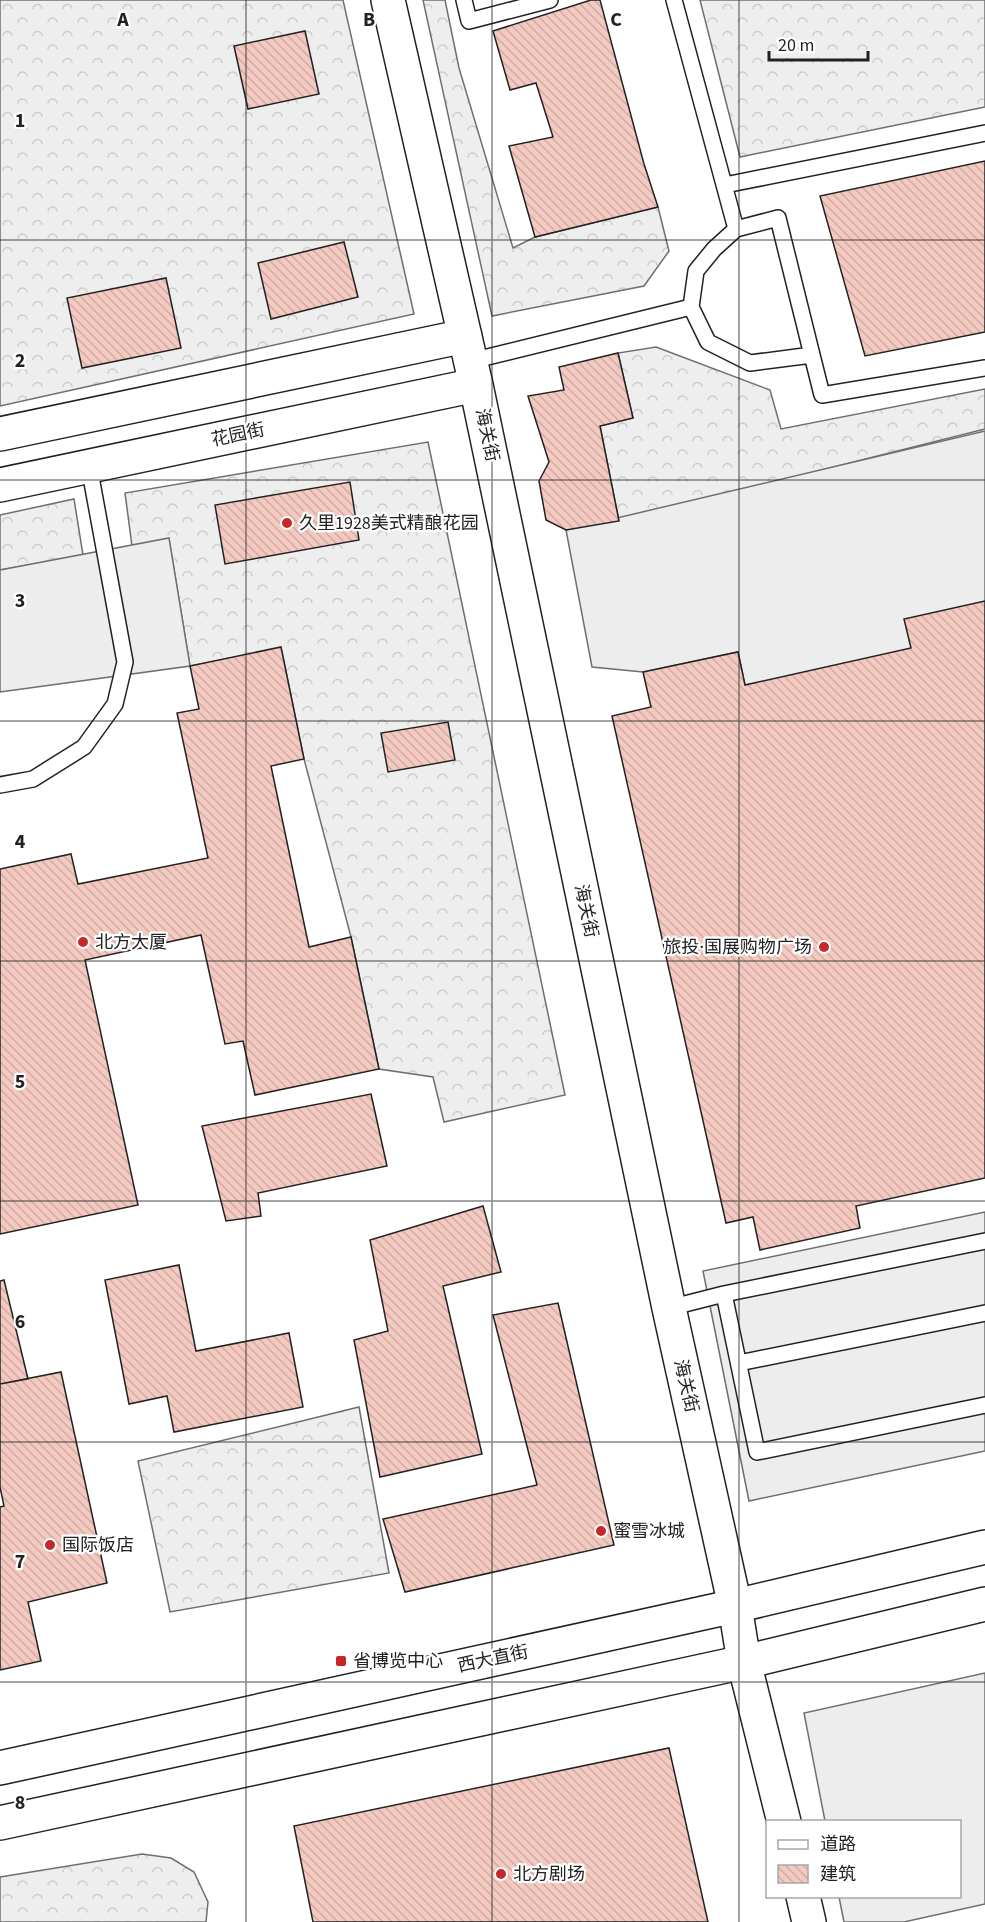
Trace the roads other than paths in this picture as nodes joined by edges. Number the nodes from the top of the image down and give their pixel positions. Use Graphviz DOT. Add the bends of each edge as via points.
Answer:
graph roads {
  1 [pos="388,0"];
  2 [pos="464,0"];
  3 [pos="550,0"];
  4 [pos="674,0"];
  5 [pos="985,133"];
  6 [pos="725,185"];
  7 [pos="735,229"];
  8 [pos="691,307"];
  9 [pos="812,355"];
  10 [pos="471,361"];
  11 [pos="985,368"];
  12 [pos="0,434"];
  13 [pos="89,466"];
  14 [pos="0,485"];
  15 [pos="0,785"];
  16 [pos="985,1241"];
  17 [pos="724,1294"];
  18 [pos="669,1308"];
  19 [pos="985,1313"];
  20 [pos="739,1363"];
  21 [pos="985,1405"];
  22 [pos="985,1547"];
  23 [pos="985,1604"];
  24 [pos="735,1606"];
  25 [pos="744,1662"];
  26 [pos="0,1768"];
  27 [pos="784,1820"];
  28 [pos="0,1823"];
  29 [pos="803,1898"];
  30 [pos="809,1922"];
  1 -- 10 [label="main road, 海关街"];
  2 -- 3 [label="lane" via="469,21"];
  4 -- 6 [label="lane"];
  5 -- 6 [label="lane"];
  6 -- 7 [label="lane"];
  7 -- 8 [label="lane" via="696,271"];
  7 -- 9 [label="lane" via="778,218"];
  8 -- 9 [label="lane" via="708,342 750,363"];
  8 -- 10 [label="lane"];
  9 -- 11 [label="lane" via="822,395"];
  10 -- 12 [label="main road"];
  10 -- 13 [label="main road, 花园街"];
  10 -- 18 [label="main road, 海关街"];
  13 -- 14 [label="main road, 花园街"];
  13 -- 15 [label="lane" via="125,662 115,704 84,747 33,779"];
  16 -- 17 [label="lane"];
  17 -- 18 [label="lane"];
  17 -- 20 [label="lane"];
  18 -- 24 [label="main road, 海关街"];
  19 -- 20 [label="lane"];
  20 -- 21 [label="lane" via="758,1452"];
  22 -- 24 [label="main road, 西大直街"];
  23 -- 25 [label="main road"];
  24 -- 25 [label="main road, 海关街"];
  24 -- 26 [label="main road, 西大直街"];
  25 -- 27 [label="main road, 海关街"];
  25 -- 28 [label="main road"];
  29 -- 30 [label="main road"];
}
